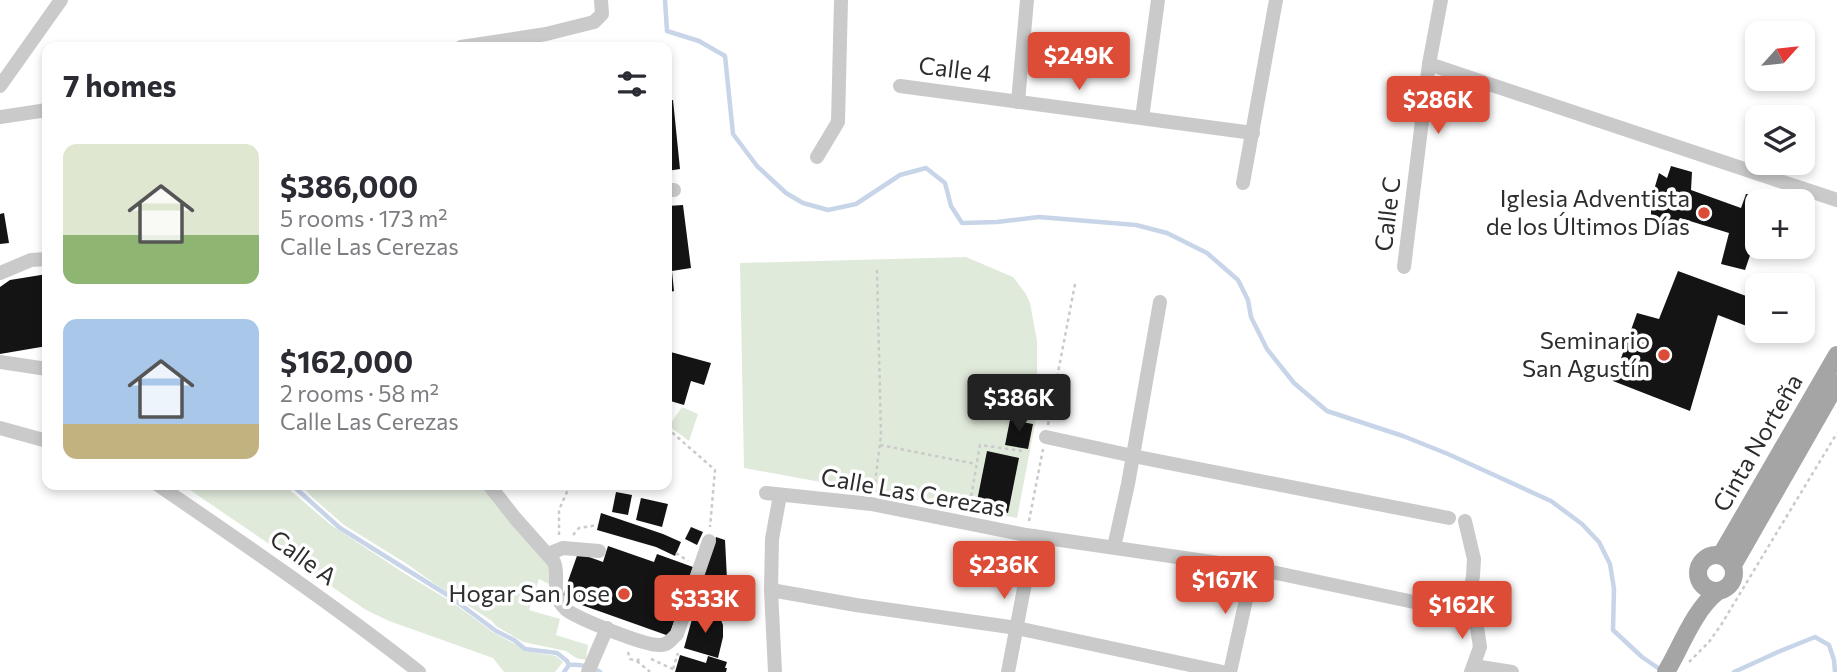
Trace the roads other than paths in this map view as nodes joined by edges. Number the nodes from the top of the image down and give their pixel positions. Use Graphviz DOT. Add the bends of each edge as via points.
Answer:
graph roads {
  1 [pos="61,0"];
  2 [pos="601,0"];
  3 [pos="841,0"];
  4 [pos="1027,0"];
  5 [pos="1158,0"];
  6 [pos="1276,0"];
  7 [pos="1441,0"];
  8 [pos="494,42"];
  9 [pos="1429,64"];
  10 [pos="0,86"];
  11 [pos="900,86"];
  12 [pos="1018,102"];
  13 [pos="42,111"];
  14 [pos="0,117"];
  15 [pos="1142,118"];
  16 [pos="1253,133"];
  17 [pos="817,157"];
  18 [pos="1243,183"];
  19 [pos="1837,200"];
  20 [pos="42,259"];
  21 [pos="1404,267"];
  22 [pos="0,273"];
  23 [pos="1160,302"];
  24 [pos="1837,355"];
  25 [pos="0,362"];
  26 [pos="42,368"];
  27 [pos="1837,383"];
  28 [pos="0,428"];
  29 [pos="1046,437"];
  30 [pos="42,440"];
  31 [pos="1133,456"];
  32 [pos="165,490"];
  33 [pos="493,490"];
  34 [pos="1450,517"];
  35 [pos="1465,521"];
  36 [pos="1030,535"];
  37 [pos="709,541"];
  38 [pos="1114,547"];
  39 [pos="599,551"];
  40 [pos="548,554"];
  41 [pos="1727,560"];
  42 [pos="1253,568"];
  43 [pos="771,590"];
  44 [pos="1709,594"];
  45 [pos="1466,613"];
  46 [pos="607,628"];
  47 [pos="1017,628"];
  48 [pos="591,665"];
  49 [pos="1676,665"];
  50 [pos="1473,669"];
  51 [pos="419,672"];
  52 [pos="776,672"];
  53 [pos="1008,672"];
  54 [pos="1223,672"];
  55 [pos="1230,672"];
  56 [pos="1511,672"];
  1 -- 10 [label="street"];
  2 -- 8 [label="street" via="602,14 594,22"];
  3 -- 17 [label="street" via="838,122"];
  4 -- 12 [label="street"];
  5 -- 15 [label="street"];
  6 -- 16 [label="street"];
  7 -- 9 [label="street, Calle C"];
  9 -- 19 [label="street"];
  9 -- 21 [label="street, Calle C"];
  11 -- 12 [label="street, Calle 4"];
  12 -- 15 [label="street, Calle 4"];
  13 -- 14 [label="street"];
  15 -- 16 [label="street, Calle 4"];
  16 -- 18 [label="street"];
  20 -- 22 [label="street"];
  23 -- 31 [label="street"];
  24 -- 41 [label="main road, Cinta Norteña"];
  25 -- 26 [label="street"];
  27 -- 41 [label="main road, Cinta Norteña"];
  28 -- 30 [label="street"];
  29 -- 31 [label="street"];
  31 -- 34 [label="street"];
  31 -- 38 [label="street"];
  32 -- 51 [label="street, Calle A"];
  33 -- 40 [label="street"];
  35 -- 45 [label="street" via="1474,559"];
  36 -- 38 [label="street, Calle Las Cerezas"];
  36 -- 43 [label="street, Calle Las Cerezas" via="872,505 773,494"];
  36 -- 47 [label="street"];
  37 -- 46 [label="street" via="677,634 670,642 648,643"];
  38 -- 42 [label="street, Calle Las Cerezas"];
  39 -- 40 [label="street" via="563,548"];
  40 -- 46 [label="street" via="558,571 556,597 566,611"];
  41 -- 44 [label="main road" via="1735,577 1732,583"];
  41 -- 44 [label="main road" via="1709,556 1700,565 1698,577"];
  42 -- 45 [label="street, Calle Las Cerezas"];
  42 -- 55 [label="street"];
  43 -- 47 [label="street"];
  43 -- 52 [label="street"];
  44 -- 49 [label="main road"];
  45 -- 50 [label="street" via="1477,627 1480,647"];
  46 -- 48 [label="street"];
  47 -- 53 [label="street"];
  47 -- 54 [label="street"];
  50 -- 56 [label="street"];
}
